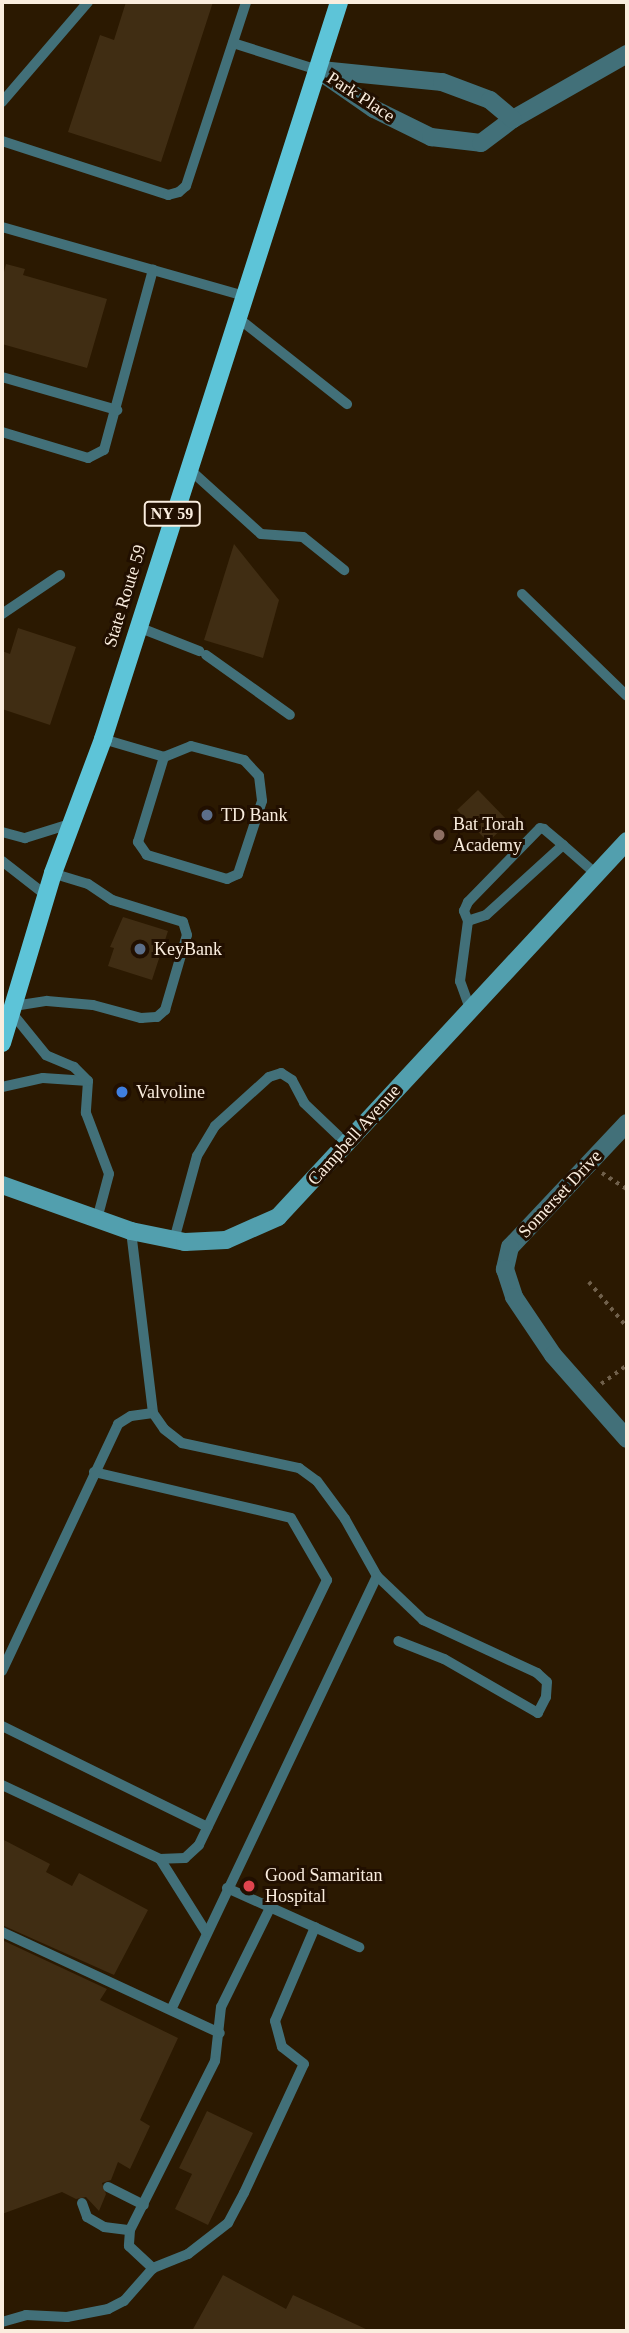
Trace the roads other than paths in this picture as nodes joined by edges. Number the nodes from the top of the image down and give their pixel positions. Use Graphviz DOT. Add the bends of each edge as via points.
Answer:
graph roads {
  1 [pos="88,2"];
  2 [pos="246,2"];
  3 [pos="339,2"];
  4 [pos="233,43"];
  5 [pos="627,54"];
  6 [pos="318,70"];
  7 [pos="2,102"];
  8 [pos="513,119"];
  9 [pos="2,141"];
  10 [pos="2,227"];
  11 [pos="153,270"];
  12 [pos="245,296"];
  13 [pos="238,318"];
  14 [pos="2,377"];
  15 [pos="346,404"];
  16 [pos="117,410"];
  17 [pos="2,432"];
  18 [pos="187,468"];
  19 [pos="344,570"];
  20 [pos="61,575"];
  21 [pos="522,594"];
  22 [pos="2,614"];
  23 [pos="137,627"];
  24 [pos="627,696"];
  25 [pos="290,715"];
  26 [pos="103,739"];
  27 [pos="164,757"];
  28 [pos="70,824"];
  29 [pos="2,832"];
  30 [pos="627,841"];
  31 [pos="563,845"];
  32 [pos="2,861"];
  33 [pos="53,873"];
  34 [pos="596,874"];
  35 [pos="47,896"];
  36 [pos="468,921"];
  37 [pos="13,1009"];
  38 [pos="470,1009"];
  39 [pos="2,1043"];
  40 [pos="88,1080"];
  41 [pos="2,1087"];
  42 [pos="627,1123"];
  43 [pos="346,1143"];
  44 [pos="2,1185"];
  45 [pos="97,1219"];
  46 [pos="131,1231"];
  47 [pos="174,1240"];
  48 [pos="153,1413"];
  49 [pos="627,1439"];
  50 [pos="94,1472"];
  51 [pos="377,1576"];
  52 [pos="398,1641"];
  53 [pos="2,1671"];
  54 [pos="2,1726"];
  55 [pos="2,1785"];
  56 [pos="207,1827"];
  57 [pos="160,1858"];
  58 [pos="227,1888"];
  59 [pos="270,1908"];
  60 [pos="315,1927"];
  61 [pos="2,1932"];
  62 [pos="206,1932"];
  63 [pos="359,1947"];
  64 [pos="171,2010"];
  65 [pos="219,2033"];
  66 [pos="108,2187"];
  67 [pos="82,2203"];
  68 [pos="144,2205"];
  69 [pos="130,2230"];
  70 [pos="153,2268"];
  71 [pos="2,2322"];
  1 -- 7 [label="lane"];
  2 -- 4 [label="lane"];
  3 -- 6 [label="main road, State Route 59 / NY 59"];
  4 -- 6 [label="lane"];
  4 -- 9 [label="lane" via="186,186 174,195"];
  5 -- 8 [label="street, Park Place"];
  6 -- 8 [label="street, Park Place" via="442,82 490,100"];
  6 -- 8 [label="street, Park Place" via="374,110 431,137 481,143"];
  6 -- 12 [label="main road, State Route 59 / NY 59"];
  10 -- 11 [label="lane"];
  11 -- 12 [label="lane"];
  11 -- 16 [label="lane"];
  12 -- 13 [label="main road, State Route 59 / NY 59"];
  13 -- 15 [label="lane"];
  13 -- 18 [label="main road, State Route 59 / NY 59"];
  14 -- 16 [label="lane"];
  16 -- 17 [label="lane" via="104,450 95,457"];
  18 -- 19 [label="lane" via="261,534 303,537"];
  18 -- 23 [label="main road, State Route 59 / NY 59"];
  20 -- 22 [label="lane"];
  21 -- 24 [label="lane"];
  23 -- 25 [label="lane" via="203,653"];
  23 -- 26 [label="main road, State Route 59 / NY 59"];
  26 -- 27 [label="lane"];
  26 -- 28 [label="main road, State Route 59 / NY 59"];
  27 -- 27 [label="lane" via="191,746 244,760 259,776 262,801 238,874 228,879 147,855 138,842"];
  28 -- 29 [label="lane" via="25,838"];
  28 -- 33 [label="main road, State Route 59 / NY 59"];
  30 -- 34 [label="street, Campbell Avenue"];
  31 -- 34 [label="lane"];
  31 -- 36 [label="lane" via="486,915"];
  31 -- 36 [label="lane" via="544,829 536,831 468,902 464,911"];
  32 -- 35 [label="lane"];
  33 -- 35 [label="main road, State Route 59 / NY 59"];
  33 -- 37 [label="lane" via="88,884 112,900 183,922 187,935 165,1010 157,1017 141,1018 47,1001"];
  34 -- 38 [label="street, Campbell Avenue"];
  35 -- 37 [label="main road, State Route 59 / NY 59"];
  36 -- 38 [label="lane" via="460,981"];
  37 -- 39 [label="main road, State Route 59 / NY 59"];
  37 -- 40 [label="lane" via="46,1055 74,1066"];
  38 -- 43 [label="street, Campbell Avenue"];
  40 -- 41 [label="lane" via="43,1078"];
  40 -- 45 [label="lane" via="86,1113 109,1174"];
  42 -- 49 [label="street, Somerset Drive" via="510,1247 505,1269 514,1297 553,1354"];
  43 -- 47 [label="street, Campbell Avenue" via="278,1217 226,1240"];
  43 -- 47 [label="lane" via="322,1122 292,1080 281,1073 269,1077 215,1126 197,1156"];
  44 -- 45 [label="street, Campbell Avenue"];
  45 -- 46 [label="street, Campbell Avenue"];
  46 -- 47 [label="street, Campbell Avenue"];
  46 -- 48 [label="lane"];
  48 -- 50 [label="lane" via="131,1416 118,1424"];
  48 -- 51 [label="lane" via="182,1443 299,1468 317,1481"];
  50 -- 53 [label="lane"];
  50 -- 56 [label="lane" via="291,1518 327,1580"];
  51 -- 52 [label="lane" via="423,1620 537,1673 547,1682 546,1698 538,1713 444,1659"];
  51 -- 58 [label="lane"];
  54 -- 56 [label="lane"];
  55 -- 57 [label="lane"];
  56 -- 57 [label="lane" via="199,1845 185,1858"];
  57 -- 62 [label="lane"];
  58 -- 59 [label="lane"];
  58 -- 62 [label="lane"];
  59 -- 60 [label="lane"];
  59 -- 65 [label="lane" via="221,2007"];
  60 -- 63 [label="lane"];
  60 -- 70 [label="lane" via="275,2021 282,2047 304,2064 228,2223 188,2254"];
  61 -- 64 [label="lane"];
  62 -- 64 [label="lane"];
  64 -- 65 [label="lane"];
  65 -- 68 [label="lane" via="215,2061"];
  66 -- 68 [label="lane"];
  67 -- 69 [label="lane" via="87,2217 103,2227"];
  68 -- 69 [label="lane"];
  69 -- 70 [label="lane" via="129,2246"];
  70 -- 71 [label="lane" via="142,2285 108,2309 67,2317 26,2315"];
}
